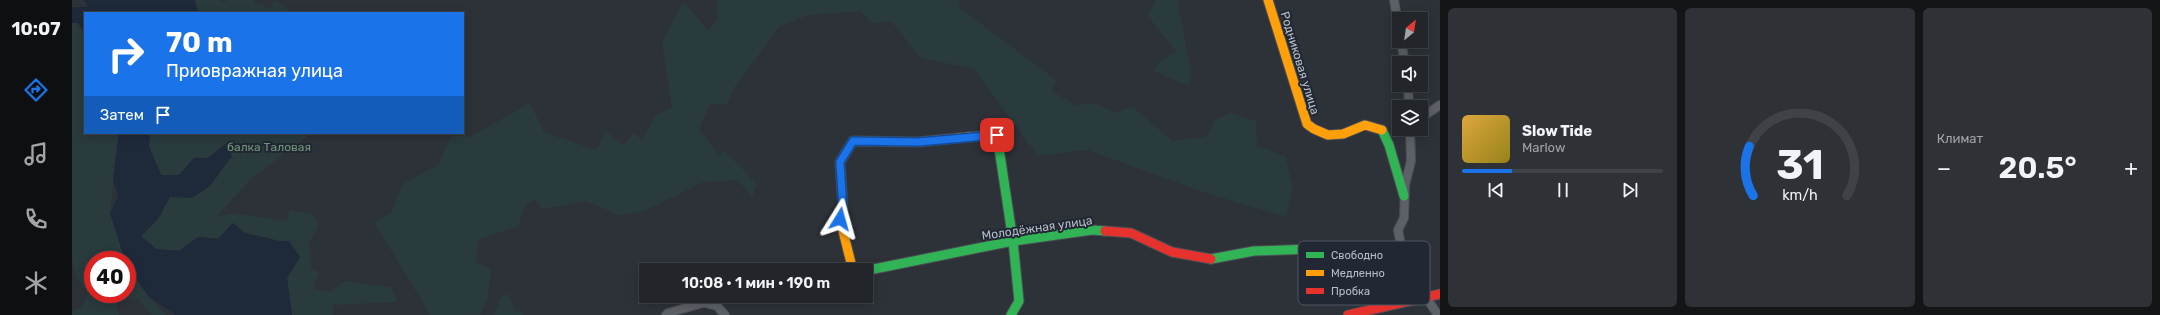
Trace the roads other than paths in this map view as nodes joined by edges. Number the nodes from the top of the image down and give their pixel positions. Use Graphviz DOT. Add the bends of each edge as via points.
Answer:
graph roads {
  1 [pos="1268,0"];
  2 [pos="1394,0"];
  3 [pos="1396,12"];
  4 [pos="1440,105"];
  5 [pos="1428,113"];
  6 [pos="1410,136"];
  7 [pos="1404,196"];
  8 [pos="1014,241"];
  9 [pos="1400,241"];
  10 [pos="1298,250"];
  11 [pos="851,263"];
  12 [pos="873,269"];
  13 [pos="1440,294"];
  14 [pos="1430,296"];
  15 [pos="702,303"];
  16 [pos="1430,303"];
  17 [pos="1391,305"];
  18 [pos="666,315"];
  19 [pos="726,315"];
  20 [pos="1011,315"];
  21 [pos="1348,315"];
  22 [pos="1438,315"];
  1 -- 7 [label="street, Родниковая улица" via="1307,124 1315,133 1332,136 1365,125 1382,129"];
  2 -- 3 [label="street"];
  4 -- 5 [label="street"];
  6 -- 7 [label="street" via="1411,161"];
  7 -- 9 [label="street" via="1404,218 1398,230"];
  8 -- 10 [label="street, Молодёжная улица" via="1092,230 1131,233 1172,252 1213,259 1254,251"];
  8 -- 11 [label="street" via="997,135 918,142 853,141 840,162 843,210 840,219"];
  8 -- 12 [label="street, Молодёжная улица"];
  8 -- 20 [label="street" via="1019,301"];
  13 -- 14 [label="street"];
  15 -- 18 [label="street"];
  15 -- 19 [label="street" via="717,306"];
  16 -- 22 [label="street"];
  17 -- 21 [label="street"];
}
